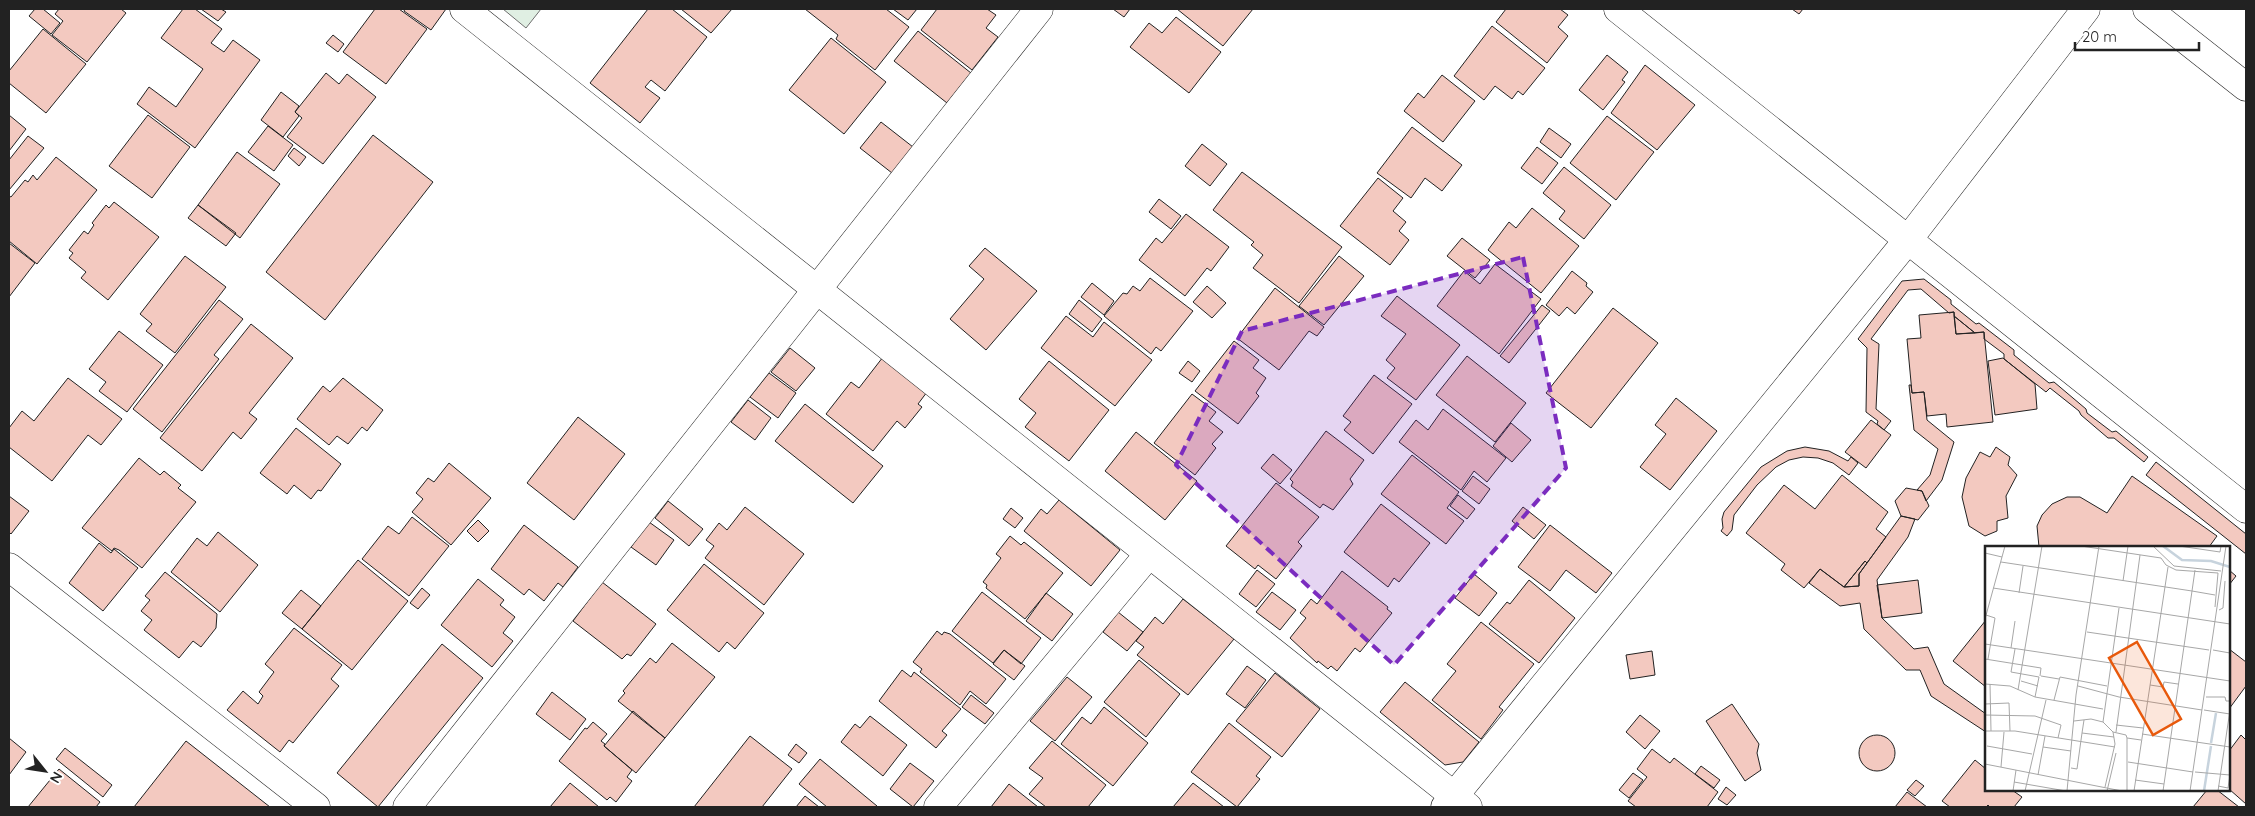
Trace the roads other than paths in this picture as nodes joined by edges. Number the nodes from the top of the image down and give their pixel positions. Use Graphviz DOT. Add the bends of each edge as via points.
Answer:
graph roads {
  1 [pos="464,9"];
  2 [pos="1039,9"];
  3 [pos="1618,9"];
  4 [pos="2086,9"];
  5 [pos="2147,9"];
  6 [pos="2246,87"];
  7 [pos="1907,241"];
  8 [pos="817,290"];
  9 [pos="2246,509"];
  10 [pos="1150,554"];
  11 [pos="9,567"];
  12 [pos="1456,804"];
  13 [pos="316,807"];
  14 [pos="407,807"];
  15 [pos="938,807"];
  1 -- 8 [label="street"];
  2 -- 8 [label="street"];
  3 -- 7 [label="street"];
  4 -- 7 [label="street"];
  5 -- 6 [label="street"];
  7 -- 9 [label="street"];
  7 -- 12 [label="street"];
  8 -- 10 [label="street"];
  8 -- 14 [label="street"];
  10 -- 12 [label="street"];
  10 -- 15 [label="street"];
  11 -- 13 [label="street"];
}
